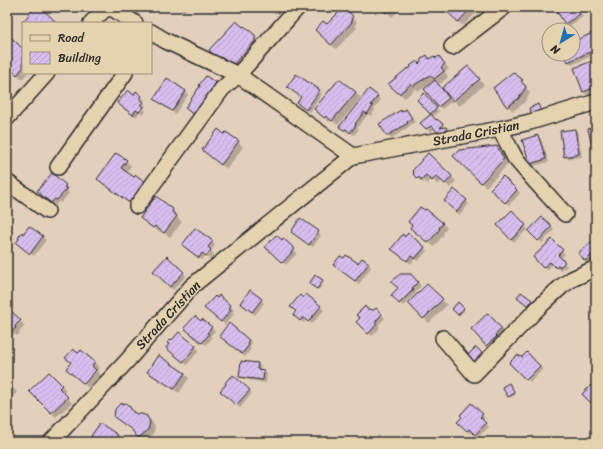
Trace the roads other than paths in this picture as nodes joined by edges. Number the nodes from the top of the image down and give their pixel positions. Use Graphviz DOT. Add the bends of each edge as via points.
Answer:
graph roads {
  1 [pos="298,7"];
  2 [pos="504,7"];
  3 [pos="92,22"];
  4 [pos="133,22"];
  5 [pos="152,34"];
  6 [pos="452,47"];
  7 [pos="46,74"];
  8 [pos="123,74"];
  9 [pos="238,75"];
  10 [pos="596,102"];
  11 [pos="7,118"];
  12 [pos="500,129"];
  13 [pos="354,156"];
  14 [pos="58,167"];
  15 [pos="7,182"];
  16 [pos="137,206"];
  17 [pos="47,211"];
  18 [pos="565,214"];
  19 [pos="596,268"];
  20 [pos="443,338"];
  21 [pos="51,442"];
  1 -- 9 [label="street"];
  2 -- 6 [label="street"];
  3 -- 4 [label="street" via="106,8 113,9"];
  5 -- 9 [label="street"];
  7 -- 11 [label="street"];
  8 -- 14 [label="street"];
  9 -- 13 [label="street"];
  9 -- 16 [label="street" via="222,89"];
  10 -- 12 [label="street, Strada Cristian"];
  12 -- 13 [label="street, Strada Cristian"];
  12 -- 18 [label="street" via="515,158"];
  13 -- 21 [label="street, Strada Cristian" via="192,286"];
  15 -- 17 [label="street"];
  19 -- 20 [label="street" via="562,286 474,374"];
}
